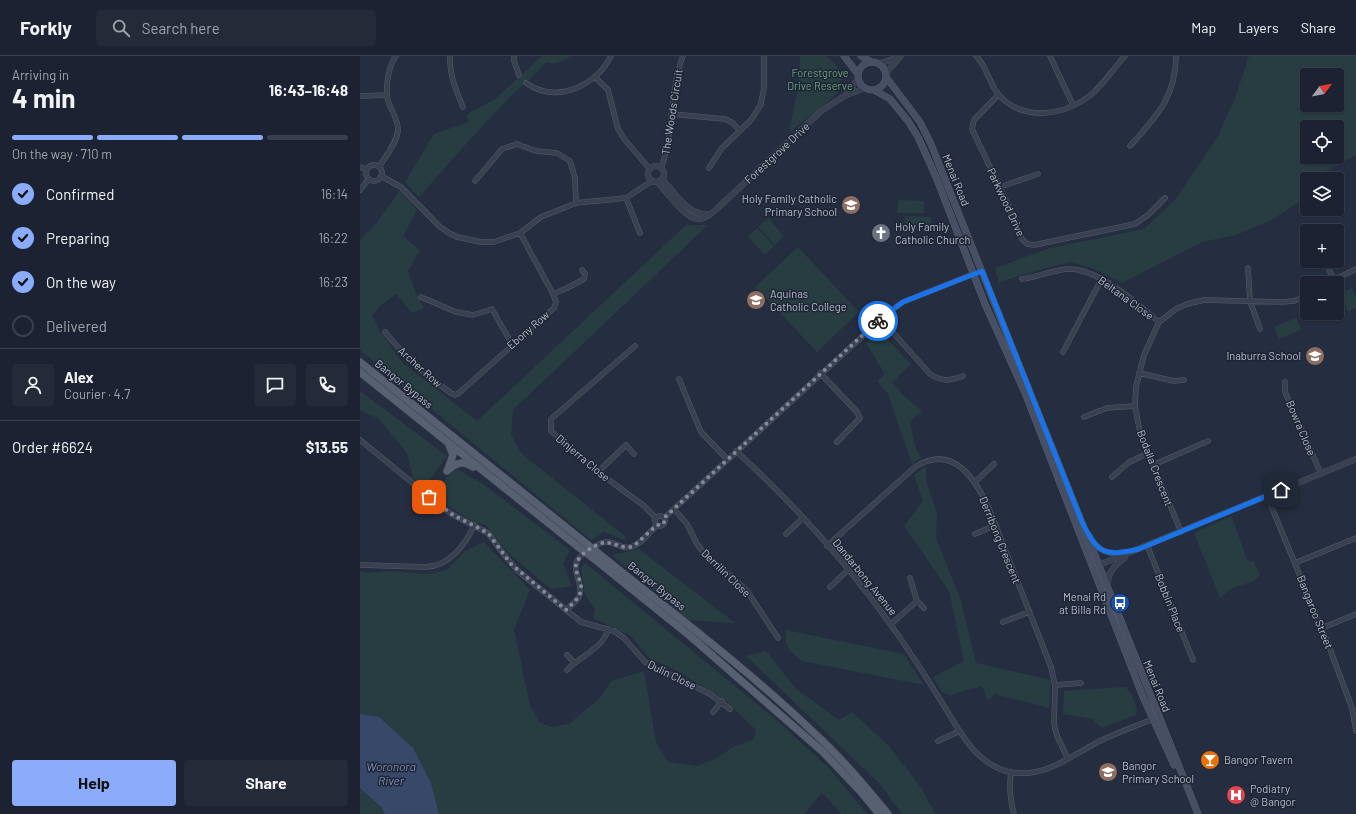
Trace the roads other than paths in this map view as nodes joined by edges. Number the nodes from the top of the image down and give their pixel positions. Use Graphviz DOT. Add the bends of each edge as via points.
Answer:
graph roads {
  1 [pos="396,56"];
  2 [pos="450,56"];
  3 [pos="514,56"];
  4 [pos="611,56"];
  5 [pos="683,56"];
  6 [pos="764,56"];
  7 [pos="844,56"];
  8 [pos="861,56"];
  9 [pos="900,56"];
  10 [pos="976,56"];
  11 [pos="1050,56"];
  12 [pos="1125,56"];
  13 [pos="1176,56"];
  14 [pos="871,62"];
  15 [pos="879,64"];
  16 [pos="520,74"];
  17 [pos="886,75"];
  18 [pos="858,76"];
  19 [pos="595,77"];
  20 [pos="526,83"];
  21 [pos="865,88"];
  22 [pos="874,90"];
  23 [pos="388,95"];
  24 [pos="846,95"];
  25 [pos="998,95"];
  26 [pos="360,96"];
  27 [pos="1073,105"];
  28 [pos="463,108"];
  29 [pos="671,114"];
  30 [pos="740,131"];
  31 [pos="1130,146"];
  32 [pos="379,167"];
  33 [pos="360,168"];
  34 [pos="661,168"];
  35 [pos="709,168"];
  36 [pos="366,169"];
  37 [pos="650,169"];
  38 [pos="1038,174"];
  39 [pos="381,176"];
  40 [pos="369,179"];
  41 [pos="475,181"];
  42 [pos="657,181"];
  43 [pos="1000,187"];
  44 [pos="360,190"];
  45 [pos="626,198"];
  46 [pos="1165,198"];
  47 [pos="576,203"];
  48 [pos="640,233"];
  49 [pos="520,234"];
  50 [pos="1248,268"];
  51 [pos="1356,269"];
  52 [pos="582,270"];
  53 [pos="982,271"];
  54 [pos="973,274"];
  55 [pos="1341,276"];
  56 [pos="1102,278"];
  57 [pos="1022,279"];
  58 [pos="553,294"];
  59 [pos="421,297"];
  60 [pos="1300,299"];
  61 [pos="1250,301"];
  62 [pos="881,318"];
  63 [pos="1159,322"];
  64 [pos="1260,329"];
  65 [pos="385,332"];
  66 [pos="512,344"];
  67 [pos="635,346"];
  68 [pos="1063,352"];
  69 [pos="360,362"];
  70 [pos="360,372"];
  71 [pos="820,373"];
  72 [pos="1139,373"];
  73 [pos="963,376"];
  74 [pos="679,379"];
  75 [pos="1184,380"];
  76 [pos="1285,382"];
  77 [pos="459,393"];
  78 [pos="1135,406"];
  79 [pos="1084,417"];
  80 [pos="360,440"];
  81 [pos="1208,441"];
  82 [pos="837,442"];
  83 [pos="448,443"];
  84 [pos="736,451"];
  85 [pos="634,454"];
  86 [pos="1148,454"];
  87 [pos="1356,459"];
  88 [pos="727,460"];
  89 [pos="994,464"];
  90 [pos="1152,465"];
  91 [pos="598,472"];
  92 [pos="1321,474"];
  93 [pos="493,477"];
  94 [pos="1112,477"];
  95 [pos="975,482"];
  96 [pos="1267,496"];
  97 [pos="674,509"];
  98 [pos="656,518"];
  99 [pos="664,518"];
  100 [pos="803,518"];
  101 [pos="1082,522"];
  102 [pos="474,525"];
  103 [pos="657,525"];
  104 [pos="996,525"];
  105 [pos="1181,532"];
  106 [pos="786,534"];
  107 [pos="976,534"];
  108 [pos="1356,538"];
  109 [pos="579,543"];
  110 [pos="1147,545"];
  111 [pos="827,546"];
  112 [pos="1086,547"];
  113 [pos="1139,549"];
  114 [pos="595,555"];
  115 [pos="1295,563"];
  116 [pos="360,565"];
  117 [pos="1100,565"];
  118 [pos="848,570"];
  119 [pos="910,578"];
  120 [pos="1108,585"];
  121 [pos="830,587"];
  122 [pos="1103,594"];
  123 [pos="917,601"];
  124 [pos="924,608"];
  125 [pos="566,610"];
  126 [pos="1029,612"];
  127 [pos="1356,614"];
  128 [pos="1003,622"];
  129 [pos="891,624"];
  130 [pos="1322,628"];
  131 [pos="608,629"];
  132 [pos="778,638"];
  133 [pos="567,655"];
  134 [pos="1193,660"];
  135 [pos="574,662"];
  136 [pos="567,670"];
  137 [pos="1081,682"];
  138 [pos="1055,685"];
  139 [pos="722,701"];
  140 [pos="1354,708"];
  141 [pos="730,709"];
  142 [pos="713,712"];
  143 [pos="1156,718"];
  144 [pos="960,731"];
  145 [pos="1356,731"];
  146 [pos="938,741"];
  147 [pos="1068,759"];
  148 [pos="1011,772"];
  149 [pos="879,814"];
  150 [pos="888,814"];
  151 [pos="1014,814"];
  152 [pos="1194,814"];
  153 [pos="1198,814"];
  1 -- 23 [label="street" via="390,66"];
  2 -- 28 [label="street" via="453,83"];
  3 -- 16 [label="street"];
  4 -- 19 [label="street"];
  5 -- 29 [label="street, The Woods Circuit" via="674,89"];
  6 -- 30 [label="street" via="764,87 760,104 752,119"];
  7 -- 18 [label="main road"];
  8 -- 14 [label="main road"];
  9 -- 15 [label="street"];
  9 -- 17 [label="street"];
  10 -- 25 [label="street"];
  11 -- 27 [label="street"];
  12 -- 27 [label="street" via="1092,94"];
  13 -- 31 [label="street" via="1173,81 1166,102"];
  14 -- 15 [label="main road"];
  14 -- 18 [label="main road" via="864,64"];
  15 -- 17 [label="main road" via="884,68"];
  17 -- 22 [label="main road" via="883,85"];
  17 -- 53 [label="main road, Menai Road" via="920,122 931,144"];
  18 -- 21 [label="main road"];
  18 -- 24 [label="street"];
  19 -- 20 [label="street" via="578,87 555,94 539,91"];
  19 -- 37 [label="street" via="608,90 618,129"];
  21 -- 22 [label="main road"];
  21 -- 24 [label="street"];
  22 -- 54 [label="main road, Menai Road" via="898,107 918,137"];
  23 -- 26 [label="street"];
  23 -- 32 [label="street" via="398,130 394,144"];
  24 -- 42 [label="street, Forestgrove Drive" via="821,112 710,214 694,212"];
  25 -- 27 [label="street" via="1018,108 1037,114"];
  25 -- 43 [label="street, Parkwood Drive" via="974,120 972,129"];
  29 -- 30 [label="street" via="725,118"];
  29 -- 34 [label="street, The Woods Circuit" via="671,134"];
  30 -- 35 [label="street" via="722,148"];
  32 -- 36 [label="street" via="371,165"];
  32 -- 39 [label="street" via="382,171"];
  33 -- 36 [label="street"];
  34 -- 37 [label="street" via="655,166"];
  34 -- 42 [label="street" via="664,172"];
  36 -- 40 [label="street"];
  37 -- 42 [label="street" via="648,177"];
  38 -- 43 [label="street"];
  39 -- 40 [label="street" via="375,181"];
  39 -- 49 [label="street" via="401,187 439,226 457,237 494,242"];
  40 -- 44 [label="street"];
  41 -- 47 [label="street" via="502,149 517,144 536,151 557,152 570,161 575,178"];
  42 -- 45 [label="street"];
  43 -- 46 [label="street, Parkwood Drive" via="1021,238 1027,244 1034,245 1135,224 1148,216"];
  45 -- 47 [label="street"];
  45 -- 48 [label="street"];
  47 -- 49 [label="street" via="541,218"];
  49 -- 58 [label="street"];
  50 -- 61 [label="street"];
  51 -- 55 [label="street"];
  52 -- 58 [label="street" via="585,274 584,279"];
  53 -- 54 [label="main road"];
  53 -- 101 [label="main road, Menai Road"];
  54 -- 62 [label="street" via="903,302"];
  54 -- 112 [label="main road, Menai Road" via="1025,393"];
  56 -- 57 [label="street, Beltana Close" via="1071,269"];
  56 -- 63 [label="street, Beltana Close"];
  56 -- 68 [label="street"];
  58 -- 66 [label="street, Ebony Row" via="556,302 554,308"];
  59 -- 66 [label="street" via="456,312 473,315 492,309"];
  60 -- 61 [label="street, Bodalla Crescent" via="1282,302"];
  61 -- 63 [label="street, Bodalla Crescent" via="1195,301 1176,309"];
  61 -- 64 [label="street"];
  62 -- 71 [label="street"];
  62 -- 73 [label="street" via="930,374 939,380"];
  63 -- 72 [label="street, Bodalla Crescent"];
  65 -- 77 [label="street, Archer Row" via="406,357 426,375 451,393"];
  66 -- 77 [label="street, Ebony Row"];
  67 -- 91 [label="street, Dinjerra Close" via="551,419 550,431"];
  69 -- 109 [label="main road, Bangor Bypass"];
  70 -- 83 [label="main road, Bangor Bypass"];
  71 -- 82 [label="street" via="860,418"];
  71 -- 84 [label="street"];
  72 -- 75 [label="street" via="1174,381"];
  72 -- 78 [label="street, Bodalla Crescent"];
  74 -- 88 [label="street" via="701,432"];
  76 -- 92 [label="street, Bowra Close" via="1285,392"];
  78 -- 79 [label="street" via="1107,408"];
  78 -- 86 [label="street, Bodalla Crescent"];
  80 -- 102 [label="street, Dulin Close" via="442,508"];
  81 -- 90 [label="street"];
  83 -- 93 [label="main road, Bangor Bypass"];
  83 -- 93 [label="main road" via="453,455 447,471 459,462 467,463"];
  84 -- 88 [label="street"];
  84 -- 100 [label="street, Dandarbong Avenue" via="769,481"];
  85 -- 91 [label="street" via="626,445"];
  86 -- 90 [label="street, Bodalla Crescent"];
  86 -- 94 [label="street" via="1128,463"];
  87 -- 92 [label="street"];
  88 -- 97 [label="street"];
  89 -- 95 [label="street"];
  90 -- 105 [label="street, Bodalla Crescent"];
  91 -- 98 [label="street, Dinjerra Close" via="643,505"];
  92 -- 96 [label="street"];
  93 -- 109 [label="main road, Bangor Bypass"];
  95 -- 104 [label="street, Derribong Crescent"];
  95 -- 111 [label="street, Derribong Crescent" via="960,467 946,459 938,458 924,462 914,467"];
  96 -- 105 [label="street"];
  96 -- 115 [label="street, Bangaroo Street"];
  97 -- 99 [label="street"];
  97 -- 132 [label="street, Derrilin Close" via="687,524 709,560 747,591"];
  98 -- 99 [label="street"];
  98 -- 103 [label="street"];
  99 -- 103 [label="street" via="664,524"];
  100 -- 106 [label="street"];
  100 -- 111 [label="street, Dandarbong Avenue"];
  101 -- 113 [label="street" via="1095,545 1104,551 1116,553"];
  101 -- 117 [label="main road, Menai Road"];
  102 -- 116 [label="street" via="468,539 440,565"];
  102 -- 125 [label="street, Dulin Close" via="488,533 511,564"];
  103 -- 125 [label="street" via="634,546 624,547 606,542 597,545 579,558 576,569 581,592 578,599"];
  104 -- 107 [label="street"];
  104 -- 126 [label="street, Derribong Crescent"];
  105 -- 110 [label="street"];
  108 -- 115 [label="street"];
  109 -- 114 [label="main road, Bangor Bypass, bridge"];
  110 -- 113 [label="street"];
  110 -- 134 [label="street, Bobbin Place"];
  111 -- 118 [label="street, Dandarbong Avenue"];
  112 -- 117 [label="main road, Menai Road" via="1092,560"];
  112 -- 122 [label="main road, Menai Road"];
  113 -- 117 [label="street"];
  113 -- 120 [label="street" via="1126,556 1111,570"];
  114 -- 149 [label="main road, Bangor Bypass" via="823,752"];
  114 -- 150 [label="main road, Bangor Bypass" via="731,659 813,731 860,780"];
  115 -- 130 [label="street, Bangaroo Street"];
  117 -- 120 [label="main road, Menai Road"];
  117 -- 122 [label="main road, Menai Road" via="1098,574"];
  118 -- 121 [label="street"];
  118 -- 129 [label="street, Dandarbong Avenue"];
  119 -- 123 [label="street"];
  120 -- 143 [label="main road, Menai Road"];
  122 -- 143 [label="main road, Menai Road"];
  123 -- 124 [label="street"];
  123 -- 129 [label="street"];
  125 -- 131 [label="street, Dulin Close" via="587,625"];
  126 -- 128 [label="street"];
  126 -- 138 [label="street, Derribong Crescent" via="1047,653"];
  127 -- 130 [label="street"];
  129 -- 144 [label="street, Dandarbong Avenue"];
  130 -- 140 [label="street, Bangaroo Street"];
  131 -- 135 [label="street" via="606,637 581,660"];
  131 -- 139 [label="street, Dulin Close" via="624,638 645,662"];
  133 -- 135 [label="street"];
  135 -- 136 [label="street"];
  137 -- 138 [label="street"];
  138 -- 147 [label="street, Derribong Crescent" via="1054,724"];
  139 -- 141 [label="street, Dulin Close"];
  139 -- 142 [label="street"];
  140 -- 145 [label="street, Bangaroo Street"];
  143 -- 147 [label="street, Dandarbong Avenue" via="1103,739"];
  143 -- 152 [label="main road, Menai Road"];
  143 -- 153 [label="main road, Menai Road"];
  144 -- 146 [label="street"];
  144 -- 148 [label="street, Dandarbong Avenue" via="985,761"];
  147 -- 148 [label="street, Dandarbong Avenue" via="1047,770"];
  148 -- 151 [label="street"];
}
